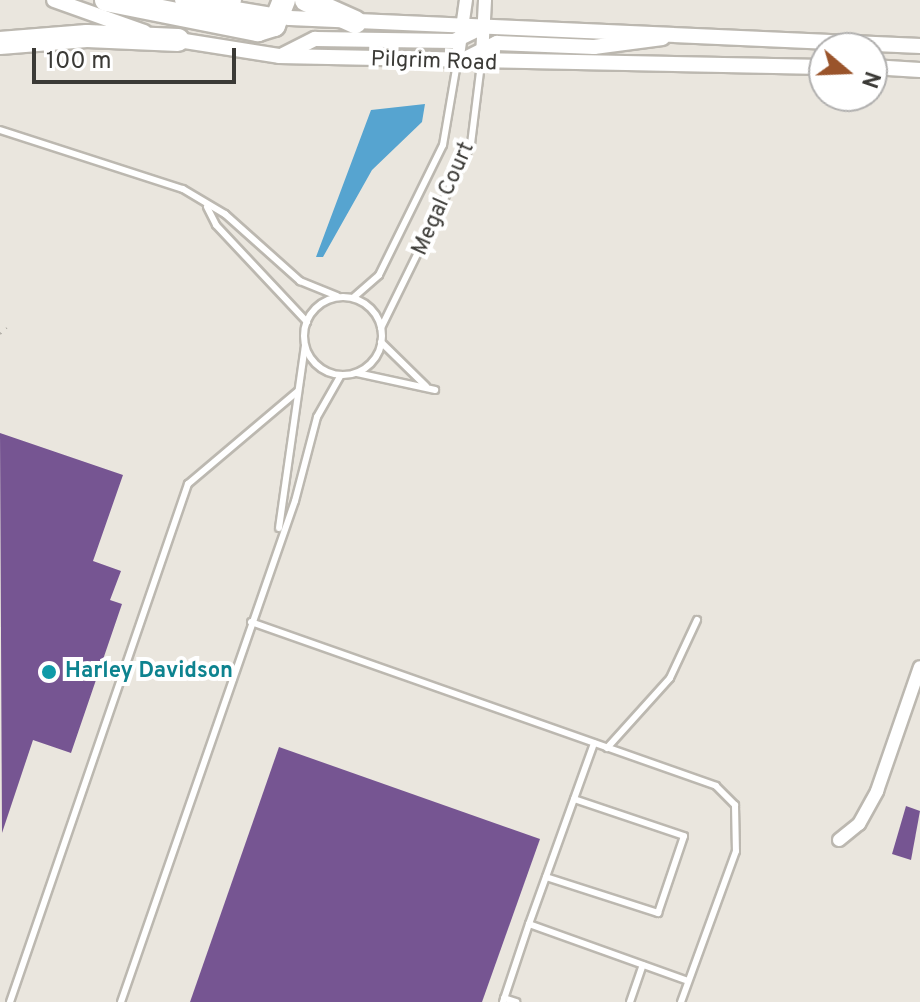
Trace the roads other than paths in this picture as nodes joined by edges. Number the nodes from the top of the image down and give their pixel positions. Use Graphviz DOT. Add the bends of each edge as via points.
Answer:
graph roads {
  1 [pos="54,0"];
  2 [pos="106,0"];
  3 [pos="182,0"];
  4 [pos="230,0"];
  5 [pos="306,0"];
  6 [pos="466,0"];
  7 [pos="485,0"];
  8 [pos="207,7"];
  9 [pos="282,8"];
  10 [pos="355,22"];
  11 [pos="483,27"];
  12 [pos="461,33"];
  13 [pos="671,35"];
  14 [pos="178,40"];
  15 [pos="0,43"];
  16 [pos="482,46"];
  17 [pos="920,46"];
  18 [pos="279,56"];
  19 [pos="457,63"];
  20 [pos="481,64"];
  21 [pos="808,67"];
  22 [pos="888,68"];
  23 [pos="920,70"];
  24 [pos="0,130"];
  25 [pos="207,207"];
  26 [pos="337,296"];
  27 [pos="354,297"];
  28 [pos="307,322"];
  29 [pos="381,328"];
  30 [pos="381,342"];
  31 [pos="305,346"];
  32 [pos="357,373"];
  33 [pos="341,375"];
  34 [pos="426,386"];
  35 [pos="435,390"];
  36 [pos="298,391"];
  37 [pos="278,536"];
  38 [pos="697,620"];
  39 [pos="251,622"];
  40 [pos="920,667"];
  41 [pos="594,743"];
  42 [pos="607,748"];
  43 [pos="574,799"];
  44 [pos="839,840"];
  45 [pos="546,877"];
  46 [pos="529,924"];
  47 [pos="643,965"];
  48 [pos="688,981"];
  49 [pos="504,1000"];
  50 [pos="10,1002"];
  51 [pos="121,1002"];
  52 [pos="516,1002"];
  53 [pos="630,1002"];
  54 [pos="681,1002"];
  1 -- 14 [label="street, Pilgrim Road"];
  2 -- 9 [label="highway" via="244,29 266,29"];
  3 -- 8 [label="street, Pilgrim Road"];
  4 -- 8 [label="highway"];
  5 -- 10 [label="highway"];
  6 -- 12 [label="street"];
  7 -- 11 [label="street"];
  8 -- 9 [label="street, Pilgrim Road"];
  9 -- 10 [label="street, Pilgrim Road"];
  10 -- 12 [label="street, Pilgrim Road"];
  11 -- 12 [label="street"];
  11 -- 13 [label="street, Pilgrim Road"];
  11 -- 16 [label="street"];
  12 -- 18 [label="street" via="315,39"];
  12 -- 19 [label="street"];
  13 -- 16 [label="street" via="594,47"];
  13 -- 17 [label="street, Pilgrim Road"];
  14 -- 15 [label="highway" via="65,37"];
  14 -- 18 [label="street, Pilgrim Road"];
  16 -- 19 [label="street"];
  16 -- 20 [label="street"];
  18 -- 19 [label="street, Pilgrim Road"];
  19 -- 20 [label="street, Pilgrim Road"];
  19 -- 27 [label="lane, Megal Court" via="446,138 379,275"];
  20 -- 21 [label="street, Pilgrim Road"];
  20 -- 29 [label="lane, Megal Court" via="471,144"];
  22 -- 23 [label="street"];
  24 -- 25 [label="lane" via="169,183"];
  25 -- 26 [label="lane" via="225,214 300,281"];
  25 -- 28 [label="lane" via="224,234"];
  26 -- 27 [label="lane"];
  26 -- 28 [label="lane" via="322,302"];
  27 -- 29 [label="lane" via="368,305"];
  28 -- 31 [label="lane"];
  29 -- 30 [label="lane"];
  30 -- 32 [label="lane" via="371,364"];
  30 -- 34 [label="lane"];
  31 -- 33 [label="lane" via="325,371"];
  31 -- 36 [label="lane"];
  32 -- 33 [label="lane"];
  32 -- 34 [label="lane"];
  33 -- 37 [label="lane" via="317,417 295,501"];
  34 -- 35 [label="lane"];
  36 -- 37 [label="lane"];
  36 -- 50 [label="lane" via="188,484"];
  37 -- 39 [label="lane"];
  38 -- 42 [label="lane" via="670,678"];
  39 -- 41 [label="lane"];
  39 -- 51 [label="lane"];
  40 -- 44 [label="street" via="877,791 859,824"];
  41 -- 42 [label="lane"];
  41 -- 43 [label="lane"];
  42 -- 48 [label="lane" via="716,786 735,805 736,851"];
  43 -- 45 [label="lane"];
  43 -- 45 [label="lane" via="684,836 658,913"];
  45 -- 46 [label="lane"];
  46 -- 47 [label="lane"];
  46 -- 49 [label="lane"];
  47 -- 48 [label="lane"];
  47 -- 53 [label="lane"];
  48 -- 54 [label="lane"];
  49 -- 52 [label="lane"];
}
